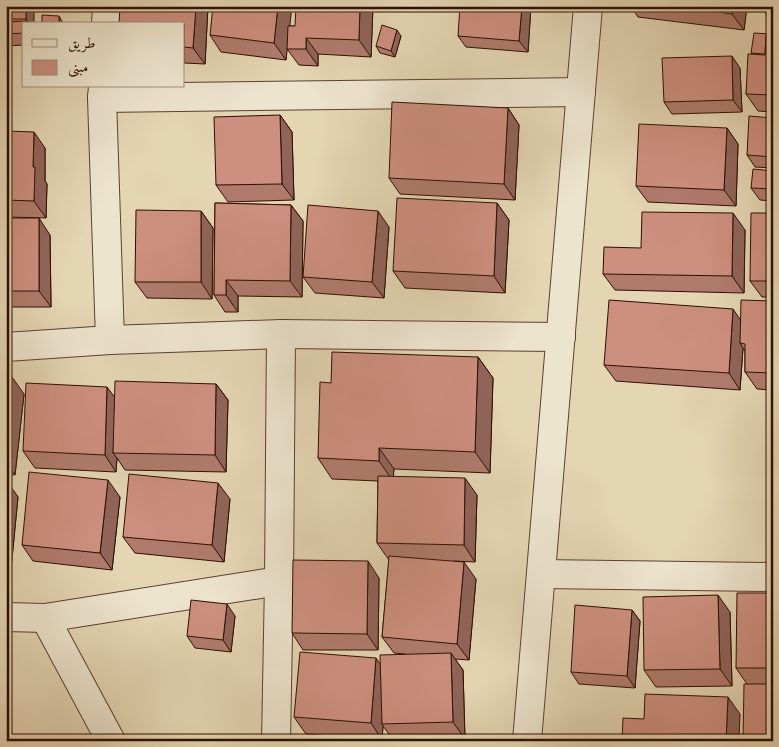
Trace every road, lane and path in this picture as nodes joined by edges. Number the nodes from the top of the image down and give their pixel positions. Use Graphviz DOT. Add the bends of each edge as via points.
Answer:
graph roads {
  1 [pos="107,6"];
  2 [pos="588,6"];
  3 [pos="106,22"];
  4 [pos="103,92"];
  5 [pos="581,92"];
  6 [pos="281,334"];
  7 [pos="561,337"];
  8 [pos="110,340"];
  9 [pos="6,347"];
  10 [pos="541,574"];
  11 [pos="773,577"];
  12 [pos="280,581"];
  13 [pos="6,617"];
  14 [pos="45,618"];
  15 [pos="111,741"];
  16 [pos="276,741"];
  17 [pos="527,741"];
  1 -- 3 [label="street"];
  2 -- 5 [label="street"];
  4 -- 5 [label="street"];
  4 -- 8 [label="street"];
  5 -- 7 [label="street"];
  6 -- 7 [label="street"];
  6 -- 8 [label="street"];
  6 -- 12 [label="street"];
  7 -- 10 [label="street"];
  8 -- 9 [label="street"];
  10 -- 11 [label="street"];
  10 -- 17 [label="street"];
  12 -- 14 [label="street"];
  12 -- 16 [label="street"];
  13 -- 14 [label="street"];
  14 -- 15 [label="street"];
}
